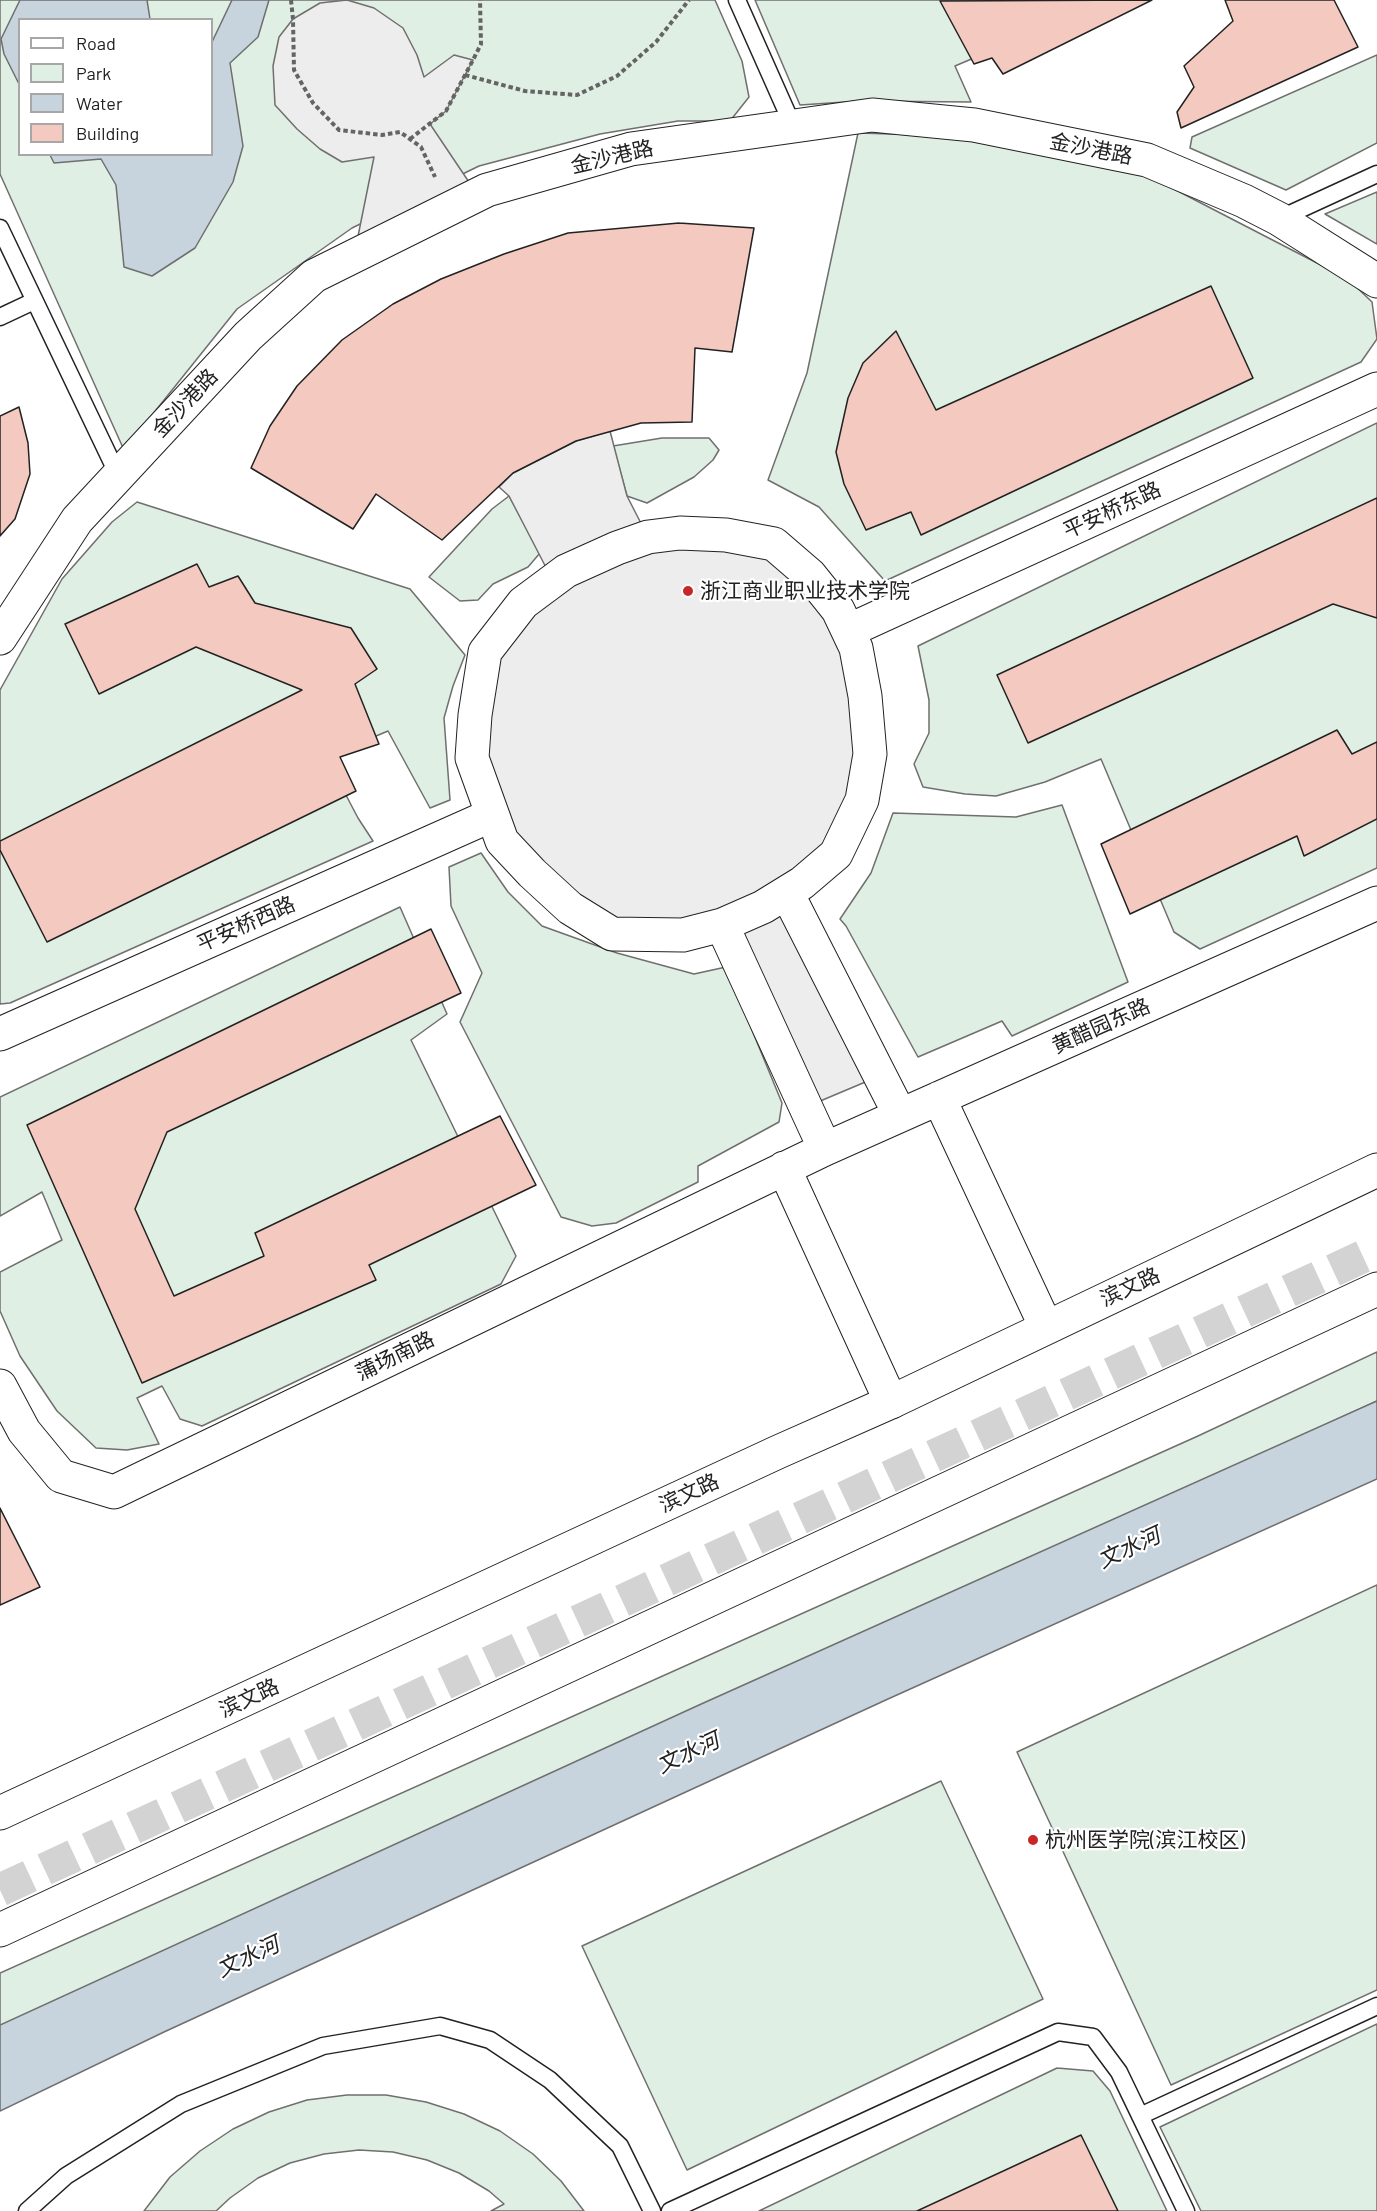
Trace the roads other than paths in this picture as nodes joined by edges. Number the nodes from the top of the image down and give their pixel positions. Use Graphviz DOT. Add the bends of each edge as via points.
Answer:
graph roads {
  1 [pos="737,0"];
  2 [pos="793,126"];
  3 [pos="1377,174"];
  4 [pos="1279,219"];
  5 [pos="0,228"];
  6 [pos="1377,281"];
  7 [pos="34,301"];
  8 [pos="0,317"];
  9 [pos="1377,389"];
  10 [pos="118,475"];
  11 [pos="848,631"];
  12 [pos="0,638"];
  13 [pos="492,815"];
  14 [pos="787,893"];
  15 [pos="1377,903"];
  16 [pos="722,926"];
  17 [pos="0,1034"];
  18 [pos="939,1098"];
  19 [pos="900,1115"];
  20 [pos="825,1149"];
  21 [pos="784,1168"];
  22 [pos="1377,1170"];
  23 [pos="1377,1289"];
  24 [pos="1046,1327"];
  25 [pos="0,1386"];
  26 [pos="891,1402"];
  27 [pos="0,1813"];
  28 [pos="0,1930"];
  29 [pos="1377,2006"];
  30 [pos="1140,2116"];
  31 [pos="27,2211"];
  32 [pos="652,2211"];
  33 [pos="670,2211"];
  34 [pos="1186,2211"];
  1 -- 2 [label="lane"];
  2 -- 4 [label="street, 金沙港路" via="872,115 974,125 1147,160"];
  2 -- 10 [label="street, 金沙港路" via="631,149 487,190 314,276 248,336"];
  3 -- 4 [label="lane"];
  4 -- 6 [label="street, 金沙港路"];
  5 -- 7 [label="lane"];
  7 -- 8 [label="lane"];
  7 -- 10 [label="lane"];
  9 -- 11 [label="street, 平安桥东路"];
  10 -- 12 [label="street, 金沙港路" via="77,520"];
  11 -- 13 [label="street" via="838,610 810,575 774,544 726,535 680,533 648,537 566,571 523,603 485,652 472,758"];
  11 -- 14 [label="street" via="856,648 865,696 870,754 862,801 836,854"];
  13 -- 16 [label="street" via="502,841 532,873 570,908 612,934 683,935"];
  13 -- 17 [label="street, 平安桥西路"];
  14 -- 16 [label="street"];
  14 -- 19 [label="street"];
  15 -- 18 [label="street, 黄醋园东路"];
  16 -- 20 [label="street"];
  18 -- 19 [label="street, 黄醋园东路"];
  18 -- 24 [label="street"];
  19 -- 20 [label="street, 黄醋园东路"];
  20 -- 21 [label="street, 蒲场南路"];
  21 -- 25 [label="street, 蒲场南路" via="114,1492 61,1476 24,1431"];
  21 -- 26 [label="street"];
  22 -- 24 [label="street, 滨文路"];
  23 -- 28 [label="street"];
  24 -- 26 [label="street, 滨文路"];
  26 -- 27 [label="street, 滨文路"];
  29 -- 30 [label="lane"];
  30 -- 33 [label="lane" via="1119,2072 1093,2037 1058,2032"];
  30 -- 34 [label="lane"];
  31 -- 32 [label="lane" via="66,2176 181,2104 323,2046 440,2026 490,2040 550,2080 620,2145"];
}
